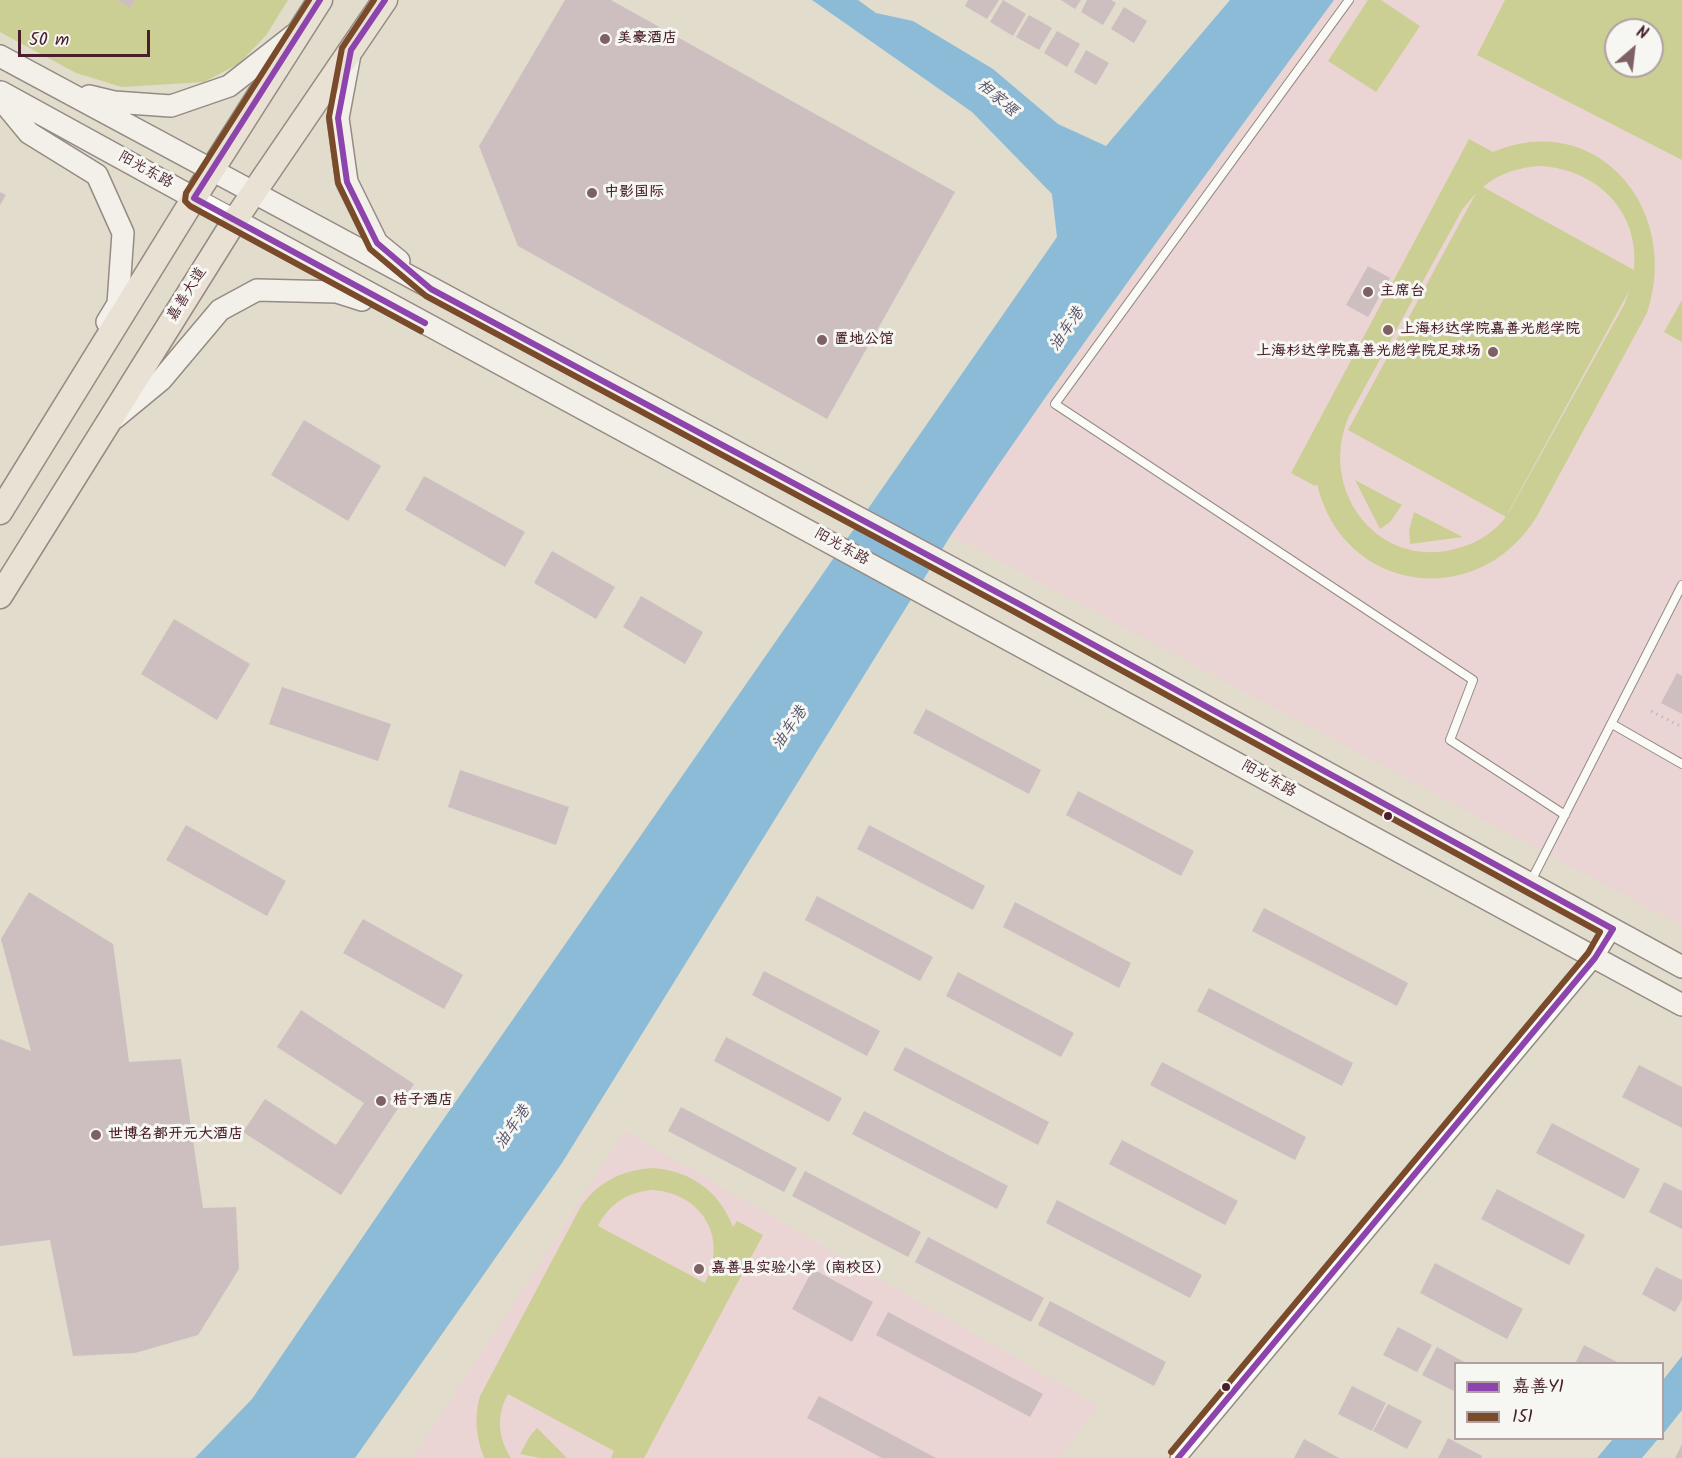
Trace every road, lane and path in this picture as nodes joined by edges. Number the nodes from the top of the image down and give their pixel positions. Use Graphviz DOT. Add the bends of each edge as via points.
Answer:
graph roads {
  1 [pos="320,0"];
  2 [pos="385,0"];
  3 [pos="1349,0"];
  4 [pos="302,29"];
  5 [pos="351,50"];
  6 [pos="0,56"];
  7 [pos="61,89"];
  8 [pos="0,92"];
  9 [pos="0,98"];
  10 [pos="213,170"];
  11 [pos="253,194"];
  12 [pos="194,198"];
  13 [pos="236,220"];
  14 [pos="431,289"];
  15 [pos="414,317"];
  16 [pos="93,361"];
  17 [pos="108,424"];
  18 [pos="0,512"];
  19 [pos="1682,585"];
  20 [pos="0,596"];
  21 [pos="1651,711"];
  22 [pos="1612,724"];
  23 [pos="1682,727"];
  24 [pos="1682,764"];
  25 [pos="1565,815"];
  26 [pos="1530,884"];
  27 [pos="1613,930"];
  28 [pos="1595,958"];
  29 [pos="1682,967"];
  30 [pos="1682,1005"];
  31 [pos="1178,1458"];
  1 -- 4 [label="main road"];
  2 -- 5 [label="main road, 嘉善大道"];
  3 -- 25 [label="lane" via="1055,404 1473,680 1450,740"];
  4 -- 7 [label="main road" via="229,86 171,106 114,102"];
  4 -- 10 [label="main road"];
  5 -- 11 [label="main road, 嘉善大道"];
  5 -- 14 [label="main road" via="338,118 346,182 377,243"];
  6 -- 7 [label="main road"];
  7 -- 10 [label="main road"];
  8 -- 12 [label="main road, 阳光东路"];
  9 -- 16 [label="main road" via="29,133 97,175 123,233 118,304 93,344"];
  10 -- 11 [label="main road"];
  10 -- 12 [label="main road"];
  11 -- 13 [label="main road, 嘉善大道"];
  11 -- 14 [label="main road"];
  12 -- 13 [label="street, 阳光东路"];
  12 -- 16 [label="main road"];
  13 -- 15 [label="main road, 阳光东路"];
  13 -- 17 [label="main road, 嘉善大道"];
  14 -- 26 [label="main road"];
  15 -- 17 [label="main road" via="337,291 257,290 220,310 161,380"];
  15 -- 28 [label="main road, 阳光东路"];
  16 -- 18 [label="main road"];
  17 -- 20 [label="main road, 嘉善大道"];
  19 -- 22 [label="lane"];
  21 -- 23 [label="path"];
  22 -- 24 [label="lane"];
  22 -- 25 [label="lane"];
  25 -- 26 [label="lane"];
  26 -- 27 [label="main road"];
  27 -- 28 [label="street"];
  27 -- 29 [label="main road"];
  28 -- 30 [label="main road, 阳光东路"];
  28 -- 31 [label="street"];
}
